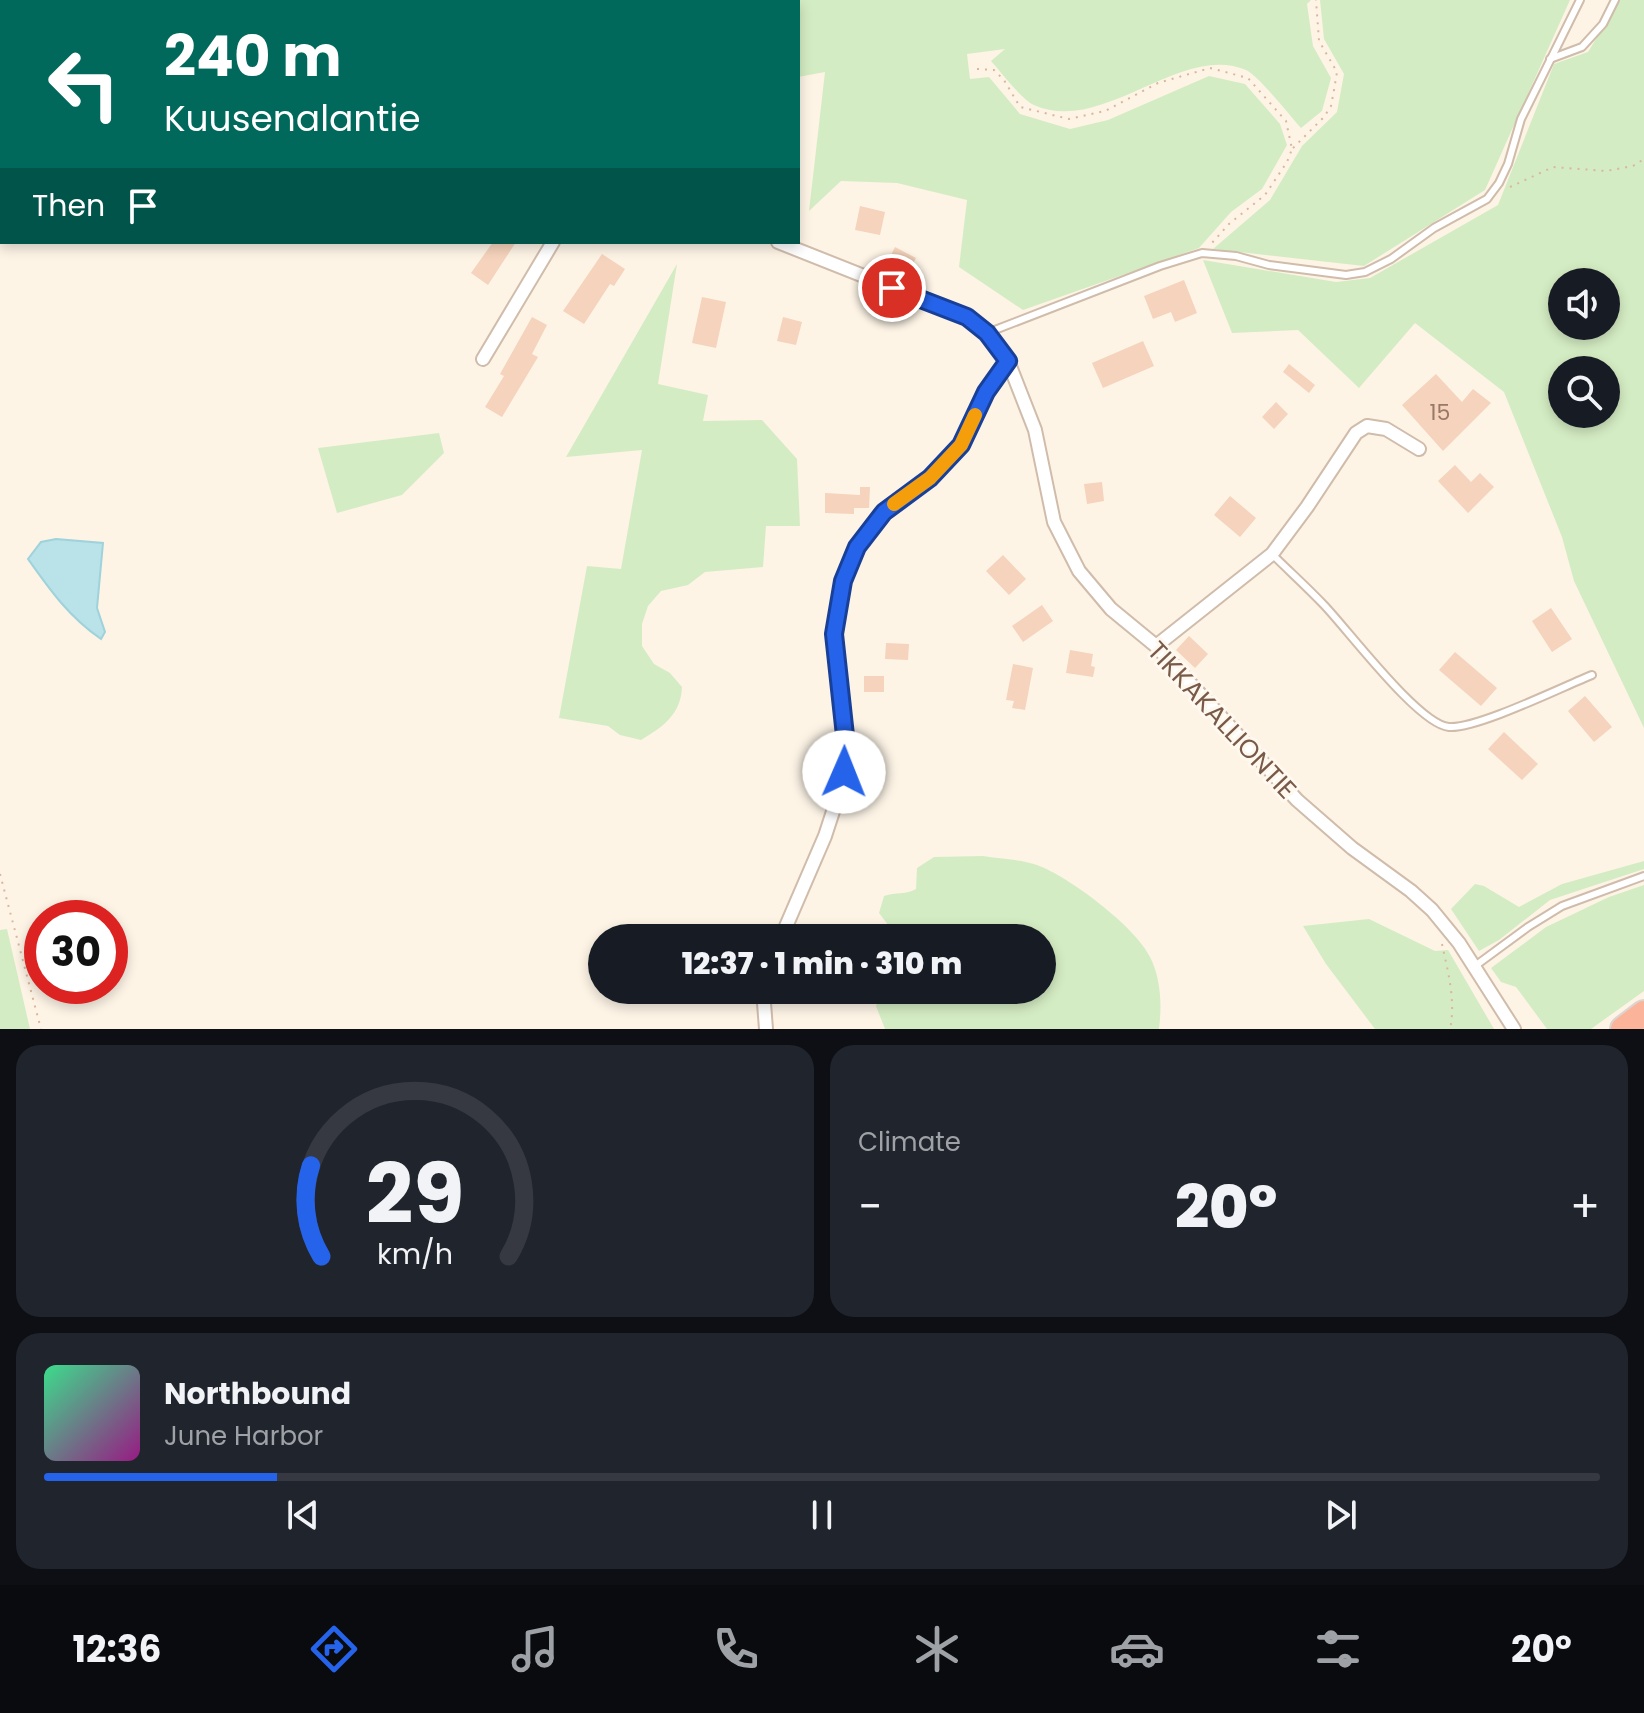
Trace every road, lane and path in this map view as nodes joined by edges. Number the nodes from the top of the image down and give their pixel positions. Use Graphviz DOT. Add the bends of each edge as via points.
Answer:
graph roads {
  1 [pos="1316,0"];
  2 [pos="1580,0"];
  3 [pos="1615,0"];
  4 [pos="1550,59"];
  5 [pos="977,69"];
  6 [pos="1292,149"];
  7 [pos="1644,159"];
  8 [pos="1487,199"];
  9 [pos="552,244"];
  10 [pos="783,244"];
  11 [pos="1202,253"];
  12 [pos="987,333"];
  13 [pos="483,359"];
  14 [pos="1008,361"];
  15 [pos="1419,449"];
  16 [pos="1272,554"];
  17 [pos="1156,646"];
  18 [pos="1592,675"];
  19 [pos="0,874"];
  20 [pos="1644,876"];
  21 [pos="787,924"];
  22 [pos="1446,925"];
  23 [pos="1475,966"];
  24 [pos="764,1004"];
  25 [pos="1644,1013"];
  26 [pos="41,1029"];
  27 [pos="766,1029"];
  28 [pos="1450,1029"];
  29 [pos="1514,1029"];
  30 [pos="1623,1029"];
  1 -- 6 [label="path" via="1319,41 1337,72 1336,81 1324,117"];
  2 -- 4 [label="lane"];
  3 -- 4 [label="lane" via="1582,47"];
  4 -- 8 [label="lane" via="1521,119 1508,164"];
  5 -- 6 [label="path" via="994,70 1020,107 1069,119 1105,111 1158,83 1210,68 1248,78 1286,121"];
  6 -- 11 [label="path" via="1265,195"];
  7 -- 8 [label="path" via="1606,171 1553,167"];
  8 -- 11 [label="lane" via="1365,272 1346,275"];
  9 -- 13 [label="street"];
  10 -- 12 [label="street" via="967,317"];
  11 -- 12 [label="lane"];
  12 -- 14 [label="street, TIKKAKALLIONTIE"];
  14 -- 17 [label="street, TIKKAKALLIONTIE" via="1035,430 1054,522 1079,571 1111,609"];
  14 -- 21 [label="street" via="986,392 961,445 930,478 884,512 857,547 843,581 834,634 847,754 825,836"];
  15 -- 16 [label="street" via="1386,429 1367,426 1356,433"];
  16 -- 17 [label="street"];
  16 -- 18 [label="lane" via="1432,721 1449,727 1473,724"];
  17 -- 22 [label="street, TIKKAKALLIONTIE" via="1297,800"];
  19 -- 26 [label="path"];
  20 -- 23 [label="lane" via="1562,906"];
  22 -- 23 [label="street, TIKKAKALLIONTIE"];
  22 -- 28 [label="path" via="1440,935 1450,979"];
  23 -- 29 [label="street, TIKKAKALLIONTIE"];
  24 -- 27 [label="street"];
  25 -- 30 [label="highway"];
}
